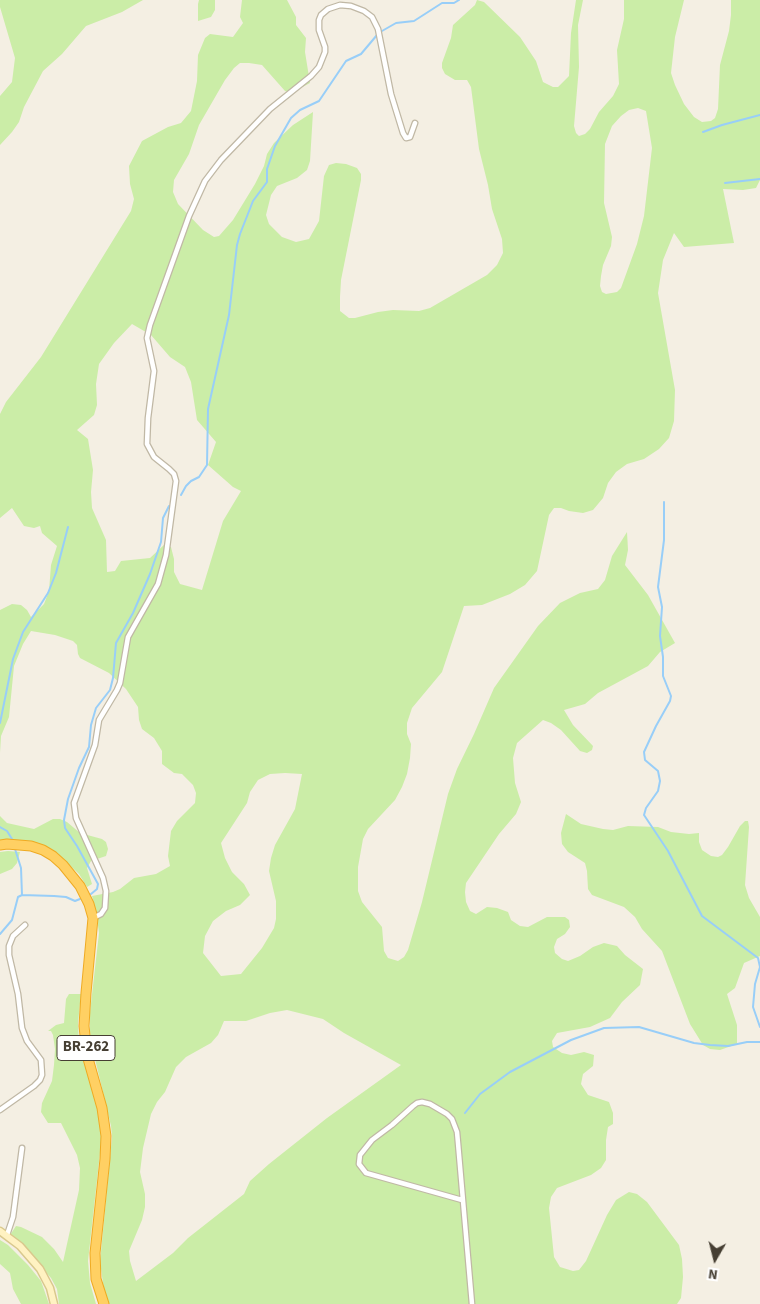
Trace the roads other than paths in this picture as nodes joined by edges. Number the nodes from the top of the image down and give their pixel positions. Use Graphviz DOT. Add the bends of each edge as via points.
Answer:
graph roads {
  1 [pos="415,122"];
  2 [pos="0,845"];
  3 [pos="93,918"];
  4 [pos="25,925"];
  5 [pos="0,1110"];
  6 [pos="22,1148"];
  7 [pos="462,1200"];
  8 [pos="0,1231"];
  9 [pos="7,1235"];
  10 [pos="54,1304"];
  11 [pos="104,1304"];
  12 [pos="472,1304"];
  1 -- 3 [label="street" via="410,137 406,138 394,102 378,29 372,17 351,6 328,9 319,20 325,47 319,67 270,109 221,160 205,181 189,216 147,338 154,371 148,444 154,457 174,474 176,481 166,555 158,584 128,637 120,683 99,720 95,745 74,803 76,818 106,891 105,908"];
  2 -- 3 [label="highway, BR-262" via="31,846 52,856 80,886"];
  3 -- 11 [label="highway, BR-262" via="84,1026 87,1055 102,1108 106,1136 95,1253 96,1279"];
  4 -- 5 [label="street" via="13,936 9,955 22,1028 41,1060 42,1075 34,1086"];
  6 -- 9 [label="street" via="14,1211"];
  7 -- 7 [label="street" via="457,1132 452,1119 430,1104 422,1102 412,1106 372,1140 360,1155 359,1164 366,1173"];
  7 -- 12 [label="street"];
  8 -- 9 [label="street"];
  9 -- 10 [label="street" via="40,1269"];
}
